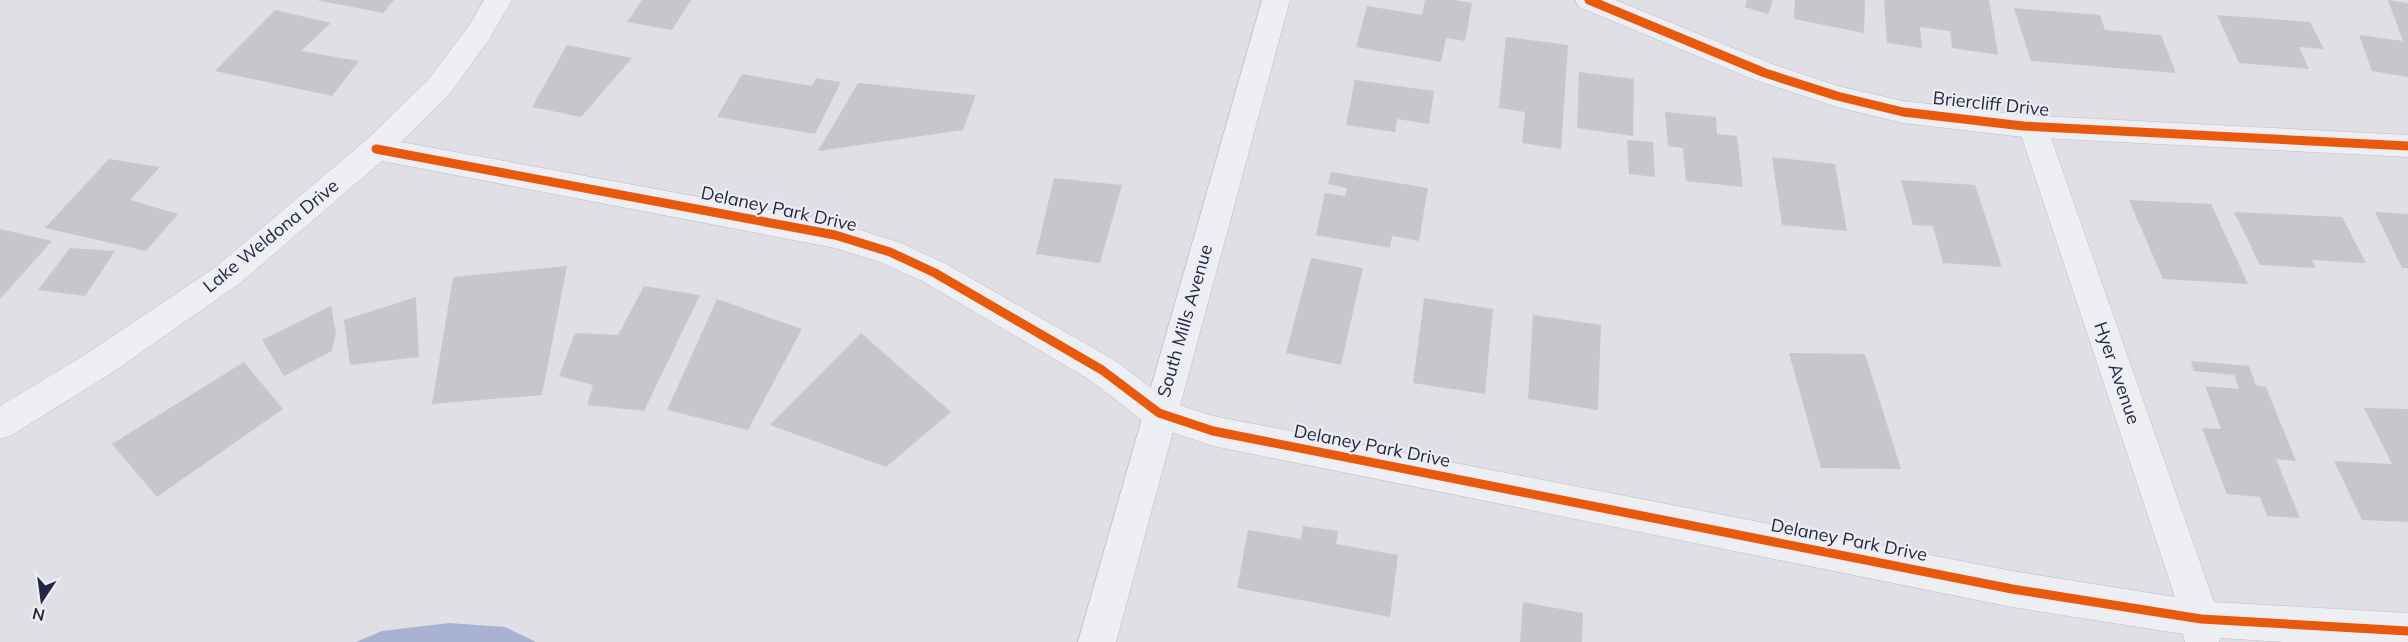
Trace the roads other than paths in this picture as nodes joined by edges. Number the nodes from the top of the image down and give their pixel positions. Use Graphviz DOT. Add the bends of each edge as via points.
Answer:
graph roads {
  1 [pos="498,0"];
  2 [pos="1276,0"];
  3 [pos="1589,0"];
  4 [pos="2033,126"];
  5 [pos="2408,146"];
  6 [pos="376,149"];
  7 [pos="1159,413"];
  8 [pos="0,424"];
  9 [pos="2202,630"];
  10 [pos="2408,631"];
  11 [pos="1097,642"];
  1 -- 6 [label="street, Lake Weldona Drive" via="438,88"];
  2 -- 7 [label="street, South Mills Avenue"];
  3 -- 4 [label="street, Briercliff Drive" via="1785,79 1875,106"];
  4 -- 5 [label="street, Briercliff Drive"];
  4 -- 9 [label="street, Hyer Avenue"];
  6 -- 7 [label="street, Delaney Park Drive" via="835,235 890,252 935,273 1102,370"];
  6 -- 8 [label="street, Lake Weldona Drive" via="228,274 98,364"];
  7 -- 9 [label="street, Delaney Park Drive" via="1213,431"];
  7 -- 11 [label="street, South Mills Avenue"];
  9 -- 10 [label="street, Delaney Park Drive"];
}
